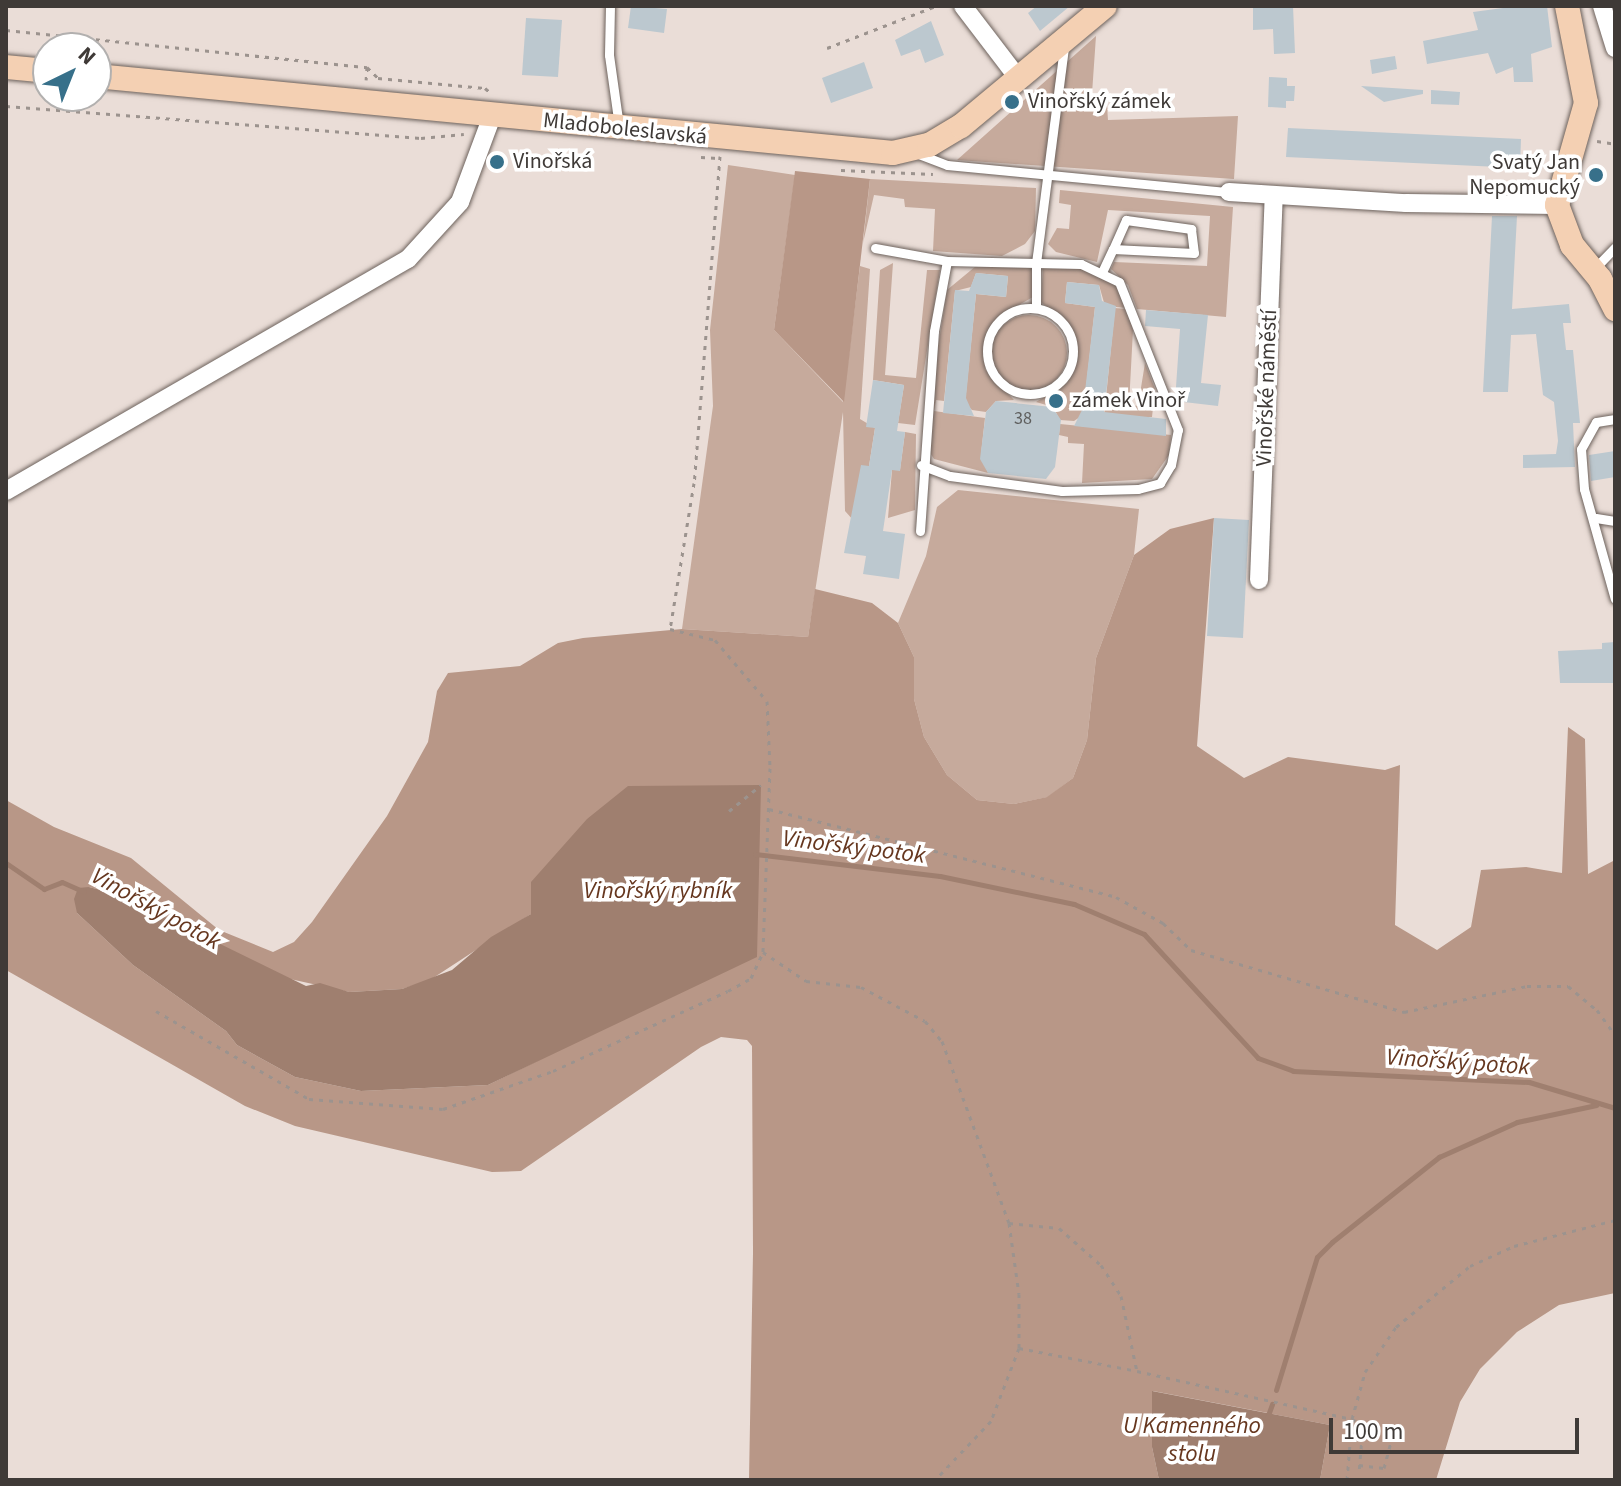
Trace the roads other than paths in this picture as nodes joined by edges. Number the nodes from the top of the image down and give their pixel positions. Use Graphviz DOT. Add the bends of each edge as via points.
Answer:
graph roads {
  1 [pos="610,6"];
  2 [pos="963,6"];
  3 [pos="1105,6"];
  4 [pos="1567,6"];
  5 [pos="1602,6"];
  6 [pos="1065,40"];
  7 [pos="1615,48"];
  8 [pos="6,67"];
  9 [pos="32,69"];
  10 [pos="112,78"];
  11 [pos="1018,78"];
  12 [pos="497,109"];
  13 [pos="620,129"];
  14 [pos="909,151"];
  15 [pos="1046,174"];
  16 [pos="1229,192"];
  17 [pos="1274,196"];
  18 [pos="1557,205"];
  19 [pos="1615,247"];
  20 [pos="875,248"];
  21 [pos="1113,249"];
  22 [pos="947,261"];
  23 [pos="1036,263"];
  24 [pos="1103,270"];
  25 [pos="1593,271"];
  26 [pos="1036,308"];
  27 [pos="1615,309"];
  28 [pos="1615,419"];
  29 [pos="921,465"];
  30 [pos="6,491"];
  31 [pos="1596,518"];
  32 [pos="1615,521"];
  33 [pos="920,531"];
  34 [pos="1259,580"];
  35 [pos="1615,599"];
  1 -- 13 [label="lane" via="609,55"];
  2 -- 11 [label="street"];
  3 -- 6 [label="main road, Mladoboleslavská"];
  4 -- 18 [label="main road" via="1586,103"];
  5 -- 7 [label="street"];
  6 -- 11 [label="main road, Mladoboleslavská"];
  6 -- 15 [label="lane"];
  8 -- 9 [label="main road"];
  10 -- 12 [label="main road, Mladoboleslavská" via="363,103"];
  11 -- 14 [label="main road, Mladoboleslavská" via="961,126"];
  12 -- 13 [label="main road, Mladoboleslavská"];
  12 -- 30 [label="street" via="460,202 408,259"];
  13 -- 14 [label="main road, Mladoboleslavská" via="871,154"];
  14 -- 15 [label="lane" via="947,165"];
  15 -- 16 [label="lane"];
  15 -- 23 [label="lane"];
  16 -- 17 [label="street"];
  17 -- 18 [label="street"];
  17 -- 34 [label="street, Vinořské náměstí"];
  18 -- 25 [label="main road" via="1572,245"];
  19 -- 25 [label="lane"];
  20 -- 22 [label="lane"];
  21 -- 21 [label="lane" via="1126,220 1191,229 1194,253"];
  21 -- 24 [label="lane"];
  22 -- 23 [label="lane"];
  22 -- 29 [label="lane" via="934,331"];
  23 -- 24 [label="lane"];
  23 -- 26 [label="lane"];
  24 -- 29 [label="lane" via="1129,297 1178,430 1171,465 1160,483 1062,491 950,476"];
  25 -- 27 [label="main road"];
  26 -- 26 [label="lane" via="999,321 987,346 1001,383 1027,394 1055,386 1071,363 1070,334 1062,322"];
  28 -- 31 [label="lane" via="1596,422 1581,449 1584,489"];
  29 -- 33 [label="lane"];
  31 -- 32 [label="lane"];
  31 -- 35 [label="lane"];
}
